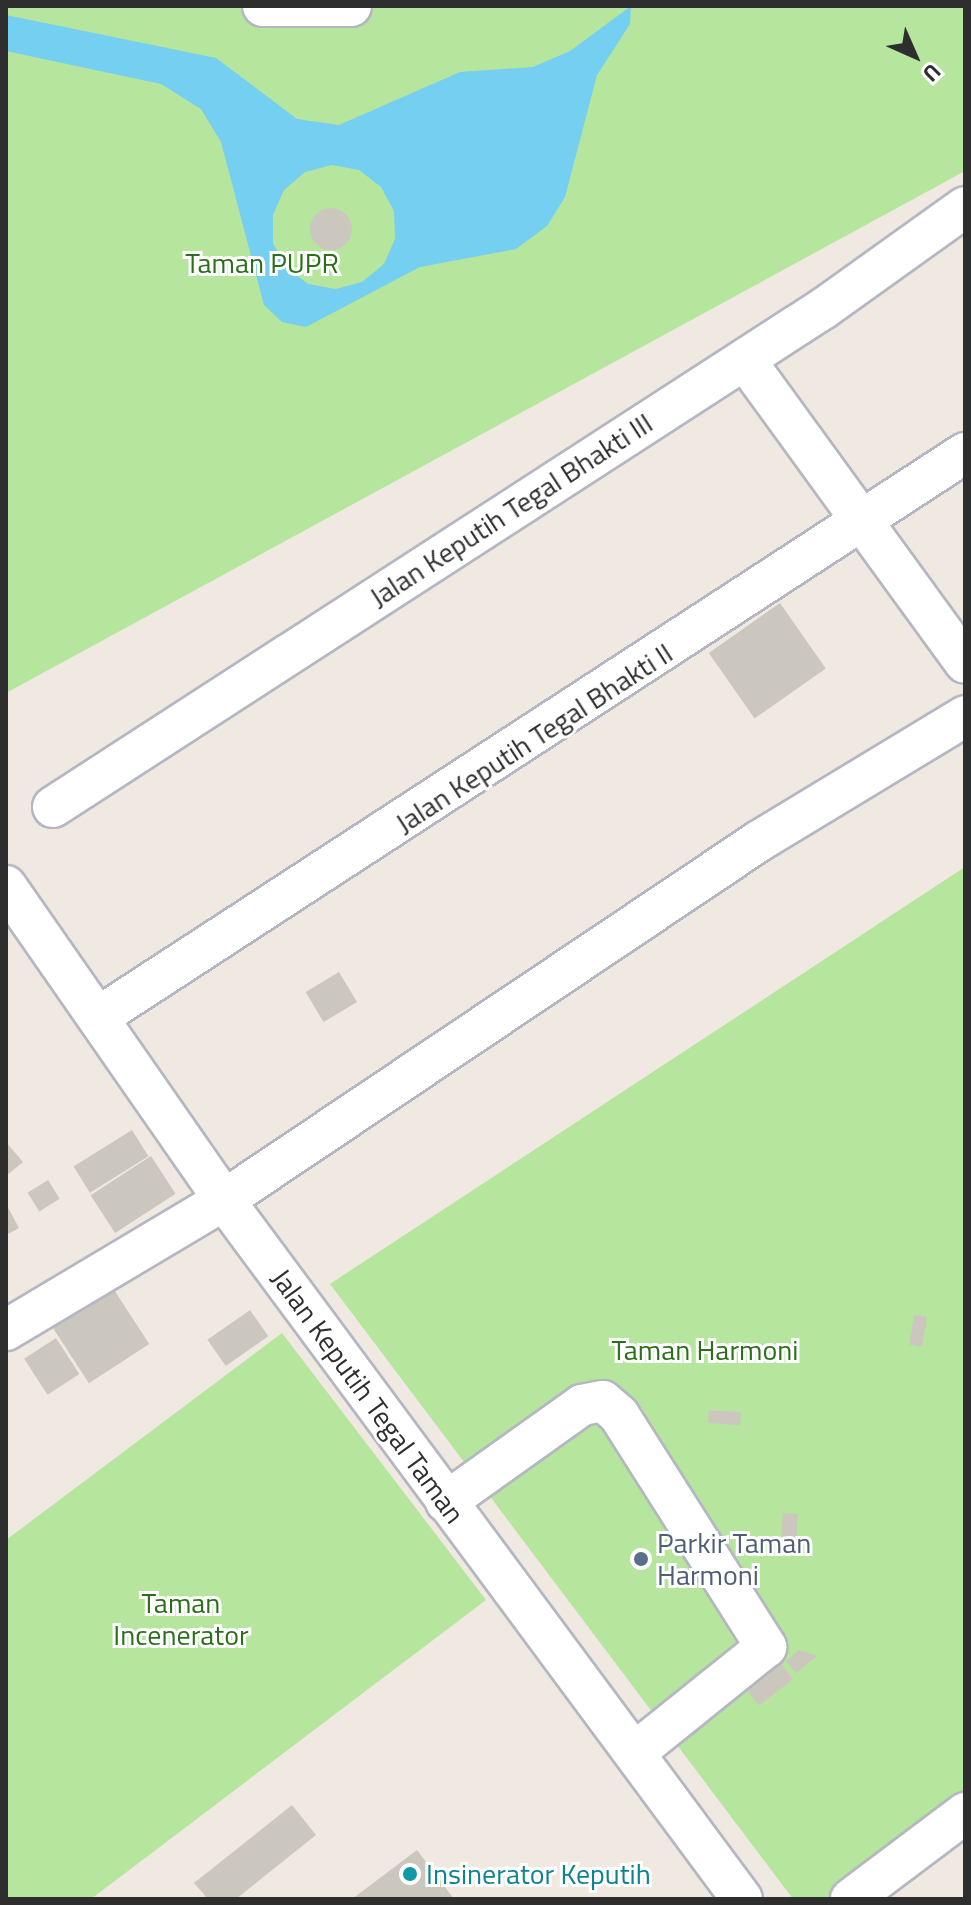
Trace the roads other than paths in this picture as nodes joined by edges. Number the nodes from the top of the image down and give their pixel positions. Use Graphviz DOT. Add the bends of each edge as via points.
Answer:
graph roads {
  1 [pos="263,6"];
  2 [pos="351,6"];
  3 [pos="965,207"];
  4 [pos="745,360"];
  5 [pos="965,453"];
  6 [pos="863,521"];
  7 [pos="965,663"];
  8 [pos="965,716"];
  9 [pos="53,807"];
  10 [pos="6,886"];
  11 [pos="100,1016"];
  12 [pos="224,1200"];
  13 [pos="6,1330"];
  14 [pos="446,1502"];
  15 [pos="634,1753"];
  16 [pos="965,1813"];
  17 [pos="742,1899"];
  18 [pos="851,1899"];
  1 -- 2 [label="street"];
  3 -- 4 [label="street, Jalan Keputih Tegal Bhakti III"];
  4 -- 6 [label="street"];
  4 -- 9 [label="street, Jalan Keputih Tegal Bhakti III"];
  5 -- 6 [label="street, Jalan Keputih Tegal Bhakti II"];
  6 -- 7 [label="street"];
  6 -- 11 [label="street, Jalan Keputih Tegal Bhakti II"];
  8 -- 12 [label="street" via="759,841"];
  10 -- 11 [label="street, Jalan Keputih Tegal Taman"];
  11 -- 12 [label="street, Jalan Keputih Tegal Taman"];
  12 -- 13 [label="street"];
  12 -- 14 [label="street, Jalan Keputih Tegal Taman"];
  14 -- 15 [label="street, Jalan Keputih Tegal Taman"];
  14 -- 15 [label="street" via="582,1405 603,1401 619,1415 766,1647"];
  15 -- 17 [label="street, Jalan Keputih Tegal Taman"];
  16 -- 18 [label="street"];
}
